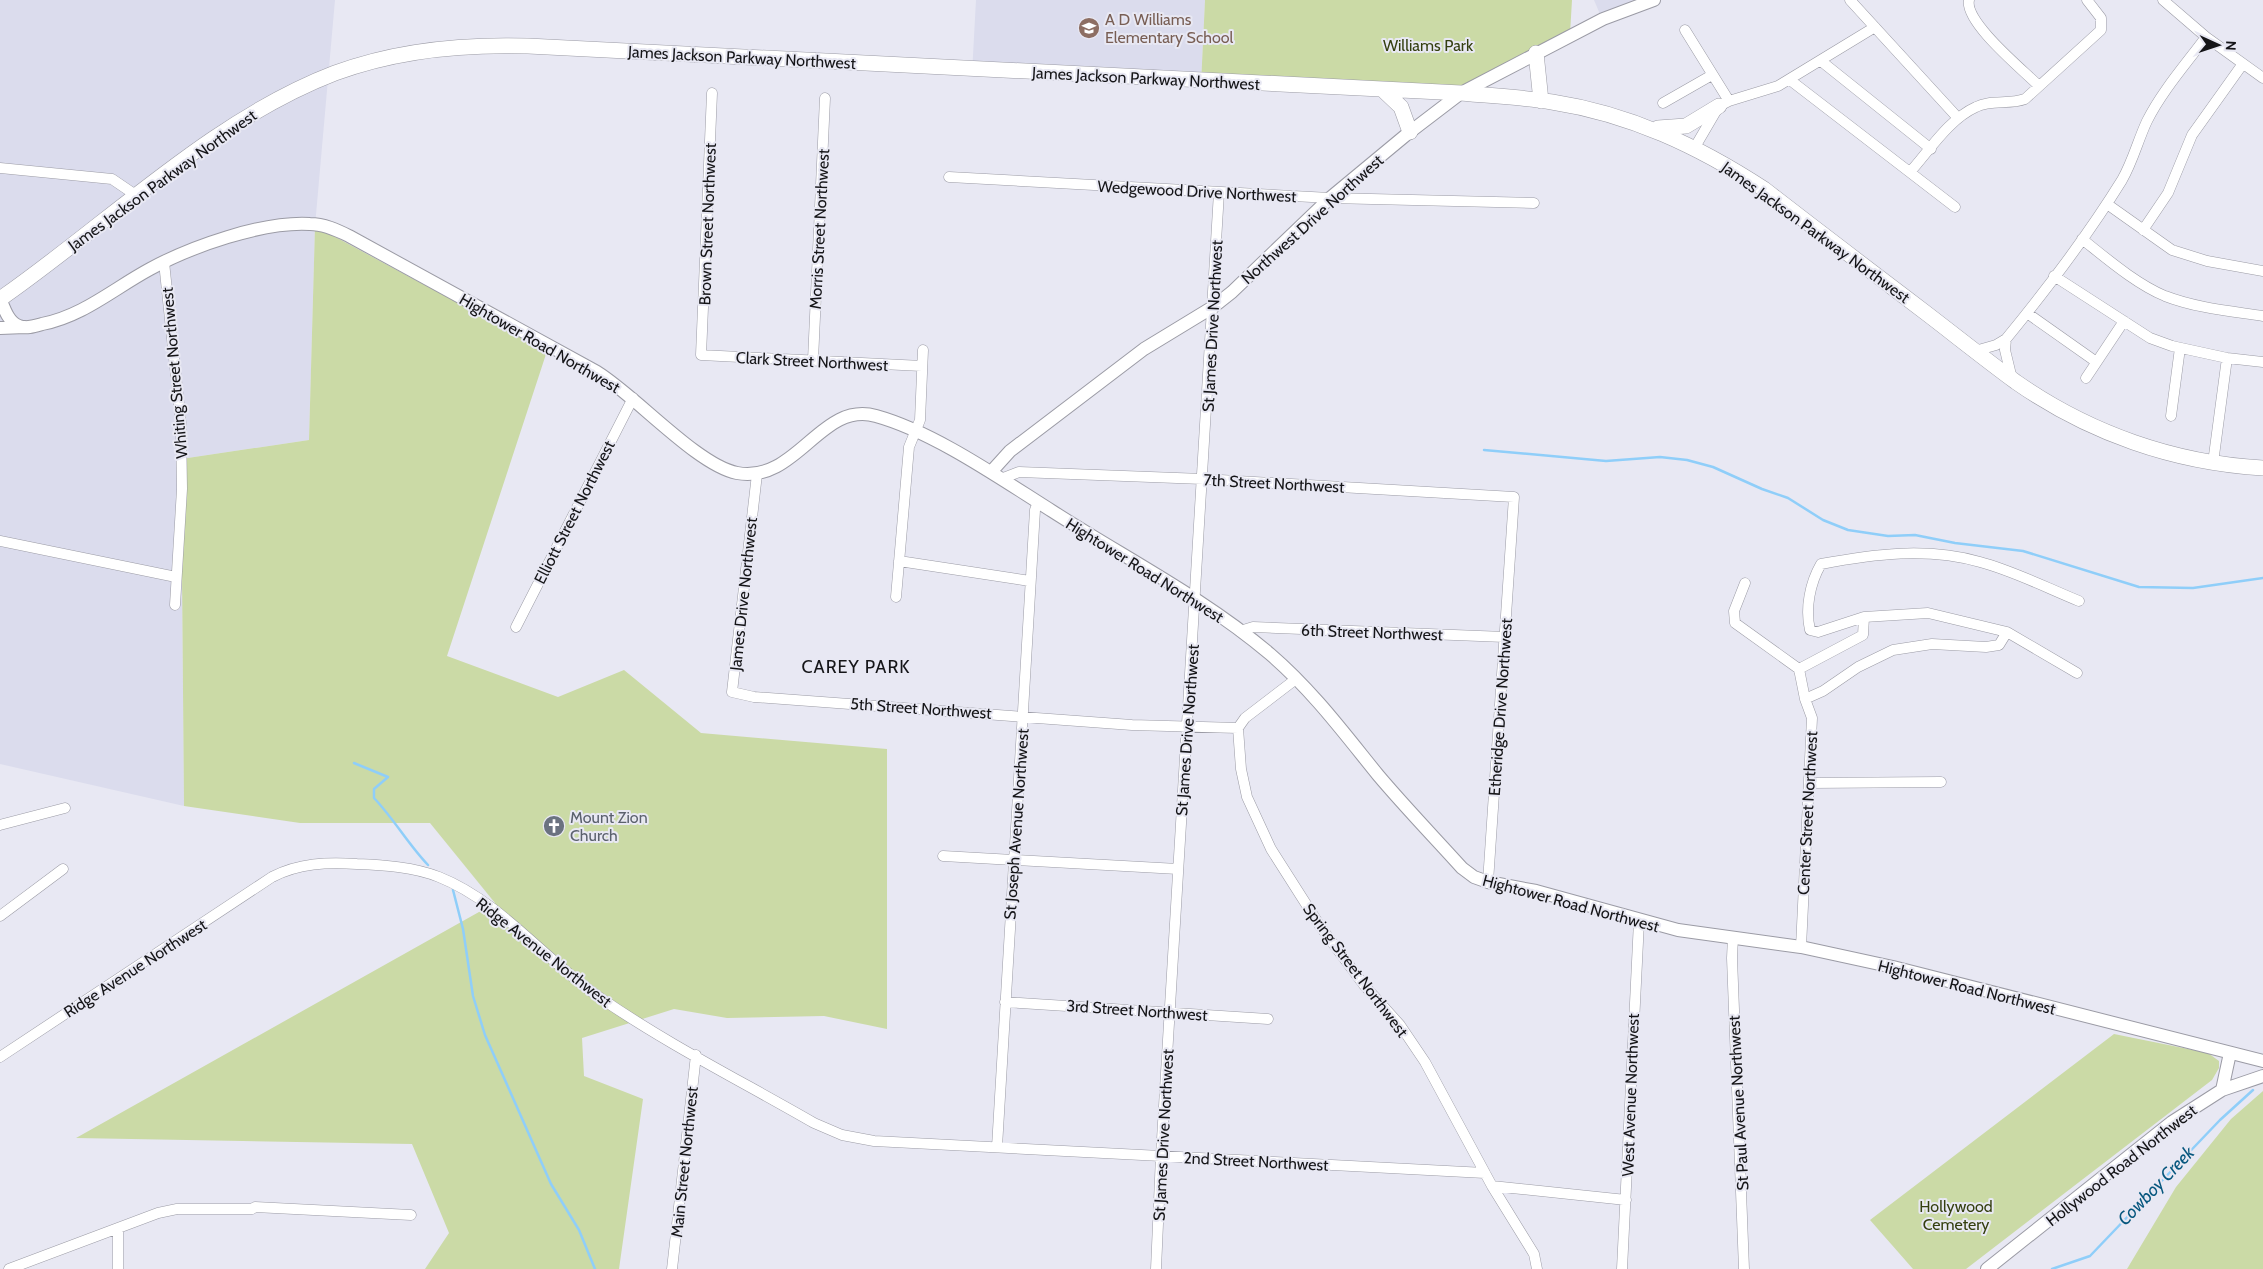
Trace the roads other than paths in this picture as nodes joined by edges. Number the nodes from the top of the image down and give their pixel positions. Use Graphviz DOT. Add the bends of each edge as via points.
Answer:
graph roads {
  1 [pos="1654,0"];
  2 [pos="1850,0"];
  3 [pos="1969,0"];
  4 [pos="2087,0"];
  5 [pos="2163,0"];
  6 [pos="1875,27"];
  7 [pos="1685,30"];
  8 [pos="2206,37"];
  9 [pos="1536,53"];
  10 [pos="1821,61"];
  11 [pos="2242,65"];
  12 [pos="1712,75"];
  13 [pos="2263,78"];
  14 [pos="1790,80"];
  15 [pos="2039,86"];
  16 [pos="1383,90"];
  17 [pos="1461,93"];
  18 [pos="712,94"];
  19 [pos="825,98"];
  20 [pos="1541,100"];
  21 [pos="1663,103"];
  22 [pos="1724,103"];
  23 [pos="1958,118"];
  24 [pos="1648,127"];
  25 [pos="1410,132"];
  26 [pos="1695,148"];
  27 [pos="1931,149"];
  28 [pos="0,168"];
  29 [pos="1910,172"];
  30 [pos="949,177"];
  31 [pos="1219,192"];
  32 [pos="137,196"];
  33 [pos="1330,198"];
  34 [pos="1534,203"];
  35 [pos="2107,204"];
  36 [pos="1955,207"];
  37 [pos="2143,230"];
  38 [pos="2082,239"];
  39 [pos="164,262"];
  40 [pos="2263,271"];
  41 [pos="2054,276"];
  42 [pos="3,297"];
  43 [pos="1213,307"];
  44 [pos="2027,312"];
  45 [pos="2263,316"];
  46 [pos="2124,321"];
  47 [pos="28,327"];
  48 [pos="0,328"];
  49 [pos="2006,339"];
  50 [pos="2180,348"];
  51 [pos="923,350"];
  52 [pos="1975,351"];
  53 [pos="701,355"];
  54 [pos="2228,358"];
  55 [pos="813,360"];
  56 [pos="2095,361"];
  57 [pos="2263,362"];
  58 [pos="922,366"];
  59 [pos="2086,378"];
  60 [pos="2012,379"];
  61 [pos="633,398"];
  62 [pos="2171,416"];
  63 [pos="917,431"];
  64 [pos="2213,463"];
  65 [pos="2263,468"];
  66 [pos="757,474"];
  67 [pos="996,476"];
  68 [pos="1203,479"];
  69 [pos="1038,502"];
  70 [pos="1512,532"];
  71 [pos="0,541"];
  72 [pos="899,561"];
  73 [pos="176,577"];
  74 [pos="1030,581"];
  75 [pos="1745,584"];
  76 [pos="896,597"];
  77 [pos="1196,599"];
  78 [pos="2079,601"];
  79 [pos="175,605"];
  80 [pos="1864,617"];
  81 [pos="516,627"];
  82 [pos="1240,631"];
  83 [pos="2007,632"];
  84 [pos="1505,637"];
  85 [pos="1799,669"];
  86 [pos="2077,673"];
  87 [pos="1296,679"];
  88 [pos="754,697"];
  89 [pos="1805,699"];
  90 [pos="1022,716"];
  91 [pos="1188,725"];
  92 [pos="1238,728"];
  93 [pos="1941,782"];
  94 [pos="1810,783"];
  95 [pos="65,808"];
  96 [pos="0,826"];
  97 [pos="943,856"];
  98 [pos="1013,860"];
  99 [pos="63,869"];
  100 [pos="1178,869"];
  101 [pos="1488,882"];
  102 [pos="0,916"];
  103 [pos="1639,921"];
  104 [pos="1733,937"];
  105 [pos="1801,947"];
  106 [pos="1005,1002"];
  107 [pos="1169,1012"];
  108 [pos="1268,1019"];
  109 [pos="2230,1053"];
  110 [pos="696,1056"];
  111 [pos="0,1057"];
  112 [pos="2263,1061"];
  113 [pos="2263,1076"];
  114 [pos="2222,1090"];
  115 [pos="997,1147"];
  116 [pos="1161,1156"];
  117 [pos="1485,1173"];
  118 [pos="1492,1186"];
  119 [pos="1626,1200"];
  120 [pos="411,1214"];
  121 [pos="118,1228"];
  122 [pos="9,1269"];
  123 [pos="118,1269"];
  124 [pos="672,1269"];
  125 [pos="1156,1269"];
  126 [pos="1537,1269"];
  127 [pos="1622,1269"];
  128 [pos="1744,1269"];
  129 [pos="1987,1269"];
  1 -- 9 [label="street, Northwest Drive Northwest" via="1603,19"];
  2 -- 6 [label="street"];
  3 -- 15 [label="street" via="1968,6 1977,25"];
  4 -- 15 [label="street" via="2101,18 2101,30"];
  5 -- 8 [label="street"];
  6 -- 10 [label="street"];
  6 -- 23 [label="street"];
  7 -- 12 [label="street"];
  8 -- 11 [label="street"];
  8 -- 35 [label="street" via="2147,120 2134,159"];
  9 -- 17 [label="street, Northwest Drive Northwest"];
  9 -- 20 [label="main road"];
  10 -- 14 [label="street"];
  10 -- 27 [label="street"];
  11 -- 13 [label="street"];
  11 -- 37 [label="street" via="2192,135 2168,192"];
  12 -- 21 [label="street"];
  12 -- 22 [label="street"];
  14 -- 22 [label="street"];
  14 -- 29 [label="street"];
  15 -- 23 [label="street" via="2020,101 1976,106"];
  16 -- 17 [label="main road, James Jackson Parkway Northwest"];
  16 -- 25 [label="main road" via="1401,107"];
  16 -- 32 [label="main road, James Jackson Parkway Northwest" via="528,46 461,47 390,58 306,85 247,116"];
  17 -- 20 [label="main road, James Jackson Parkway Northwest"];
  17 -- 25 [label="street, Northwest Drive Northwest"];
  18 -- 53 [label="street, Brown Street Northwest"];
  19 -- 55 [label="street, Morris Street Northwest"];
  20 -- 24 [label="main road, James Jackson Parkway Northwest" via="1597,111"];
  22 -- 24 [label="main road" via="1686,126"];
  22 -- 26 [label="street"];
  23 -- 27 [label="street"];
  24 -- 26 [label="main road, James Jackson Parkway Northwest"];
  25 -- 33 [label="street, Northwest Drive Northwest"];
  26 -- 52 [label="main road, James Jackson Parkway Northwest" via="1724,162 1764,189"];
  27 -- 29 [label="street"];
  28 -- 32 [label="street" via="112,179"];
  29 -- 36 [label="street"];
  30 -- 31 [label="street, Wedgewood Drive Northwest"];
  31 -- 33 [label="street, Wedgewood Drive Northwest"];
  31 -- 43 [label="street, St James Drive Northwest"];
  32 -- 42 [label="main road, James Jackson Parkway Northwest"];
  33 -- 34 [label="street, Wedgewood Drive Northwest"];
  33 -- 43 [label="street, Northwest Drive Northwest"];
  35 -- 37 [label="street"];
  35 -- 38 [label="street"];
  37 -- 40 [label="street" via="2172,250 2189,257"];
  38 -- 41 [label="street"];
  38 -- 45 [label="street" via="2119,268 2163,295 2196,306"];
  39 -- 47 [label="street, Hightower Road Northwest" via="81,311"];
  39 -- 61 [label="street, Hightower Road Northwest" via="198,247 258,230 296,224 323,225 597,372"];
  39 -- 73 [label="street, Whiting Street Northwest" via="181,424 182,489"];
  41 -- 44 [label="street"];
  41 -- 46 [label="street"];
  42 -- 47 [label="street"];
  43 -- 67 [label="street, Northwest Drive Northwest" via="1144,349 1010,451"];
  43 -- 68 [label="street, St James Drive Northwest"];
  44 -- 49 [label="street"];
  44 -- 56 [label="street"];
  46 -- 50 [label="street" via="2150,338"];
  46 -- 56 [label="street"];
  47 -- 48 [label="street, Hightower Road Northwest"];
  49 -- 52 [label="street"];
  49 -- 60 [label="street" via="2005,350"];
  50 -- 54 [label="street"];
  50 -- 62 [label="street"];
  51 -- 58 [label="street"];
  52 -- 60 [label="main road, James Jackson Parkway Northwest"];
  53 -- 55 [label="street, Clark Street Northwest"];
  54 -- 57 [label="street"];
  54 -- 64 [label="street"];
  55 -- 58 [label="street, Clark Street Northwest"];
  56 -- 59 [label="street"];
  58 -- 63 [label="street"];
  60 -- 64 [label="main road, James Jackson Parkway Northwest" via="2065,412 2109,434"];
  61 -- 66 [label="street, Hightower Road Northwest" via="703,456 737,473"];
  61 -- 81 [label="street, Elliott Street Northwest"];
  63 -- 66 [label="street, Hightower Road Northwest" via="873,414 848,416 829,426 797,454 775,468"];
  63 -- 67 [label="street, Hightower Road Northwest"];
  63 -- 72 [label="street" via="909,447"];
  64 -- 65 [label="main road, James Jackson Parkway Northwest"];
  66 -- 88 [label="street, James Drive Northwest" via="732,692"];
  67 -- 68 [label="street, 7th Street Northwest" via="1019,472"];
  67 -- 69 [label="street, Hightower Road Northwest"];
  68 -- 70 [label="street, 7th Street Northwest" via="1514,497"];
  68 -- 77 [label="street, St James Drive Northwest"];
  69 -- 74 [label="street, St Joseph Avenue Northwest"];
  69 -- 77 [label="street, Hightower Road Northwest"];
  70 -- 84 [label="street, Etheridge Drive Northwest"];
  71 -- 73 [label="street"];
  72 -- 74 [label="street"];
  72 -- 76 [label="street"];
  73 -- 79 [label="street, Whiting Street Northwest"];
  74 -- 90 [label="street, St Joseph Avenue Northwest"];
  75 -- 85 [label="street" via="1734,611 1735,623"];
  77 -- 82 [label="street, Hightower Road Northwest"];
  77 -- 91 [label="street, St James Drive Northwest"];
  78 -- 80 [label="street" via="1980,562 1947,556 1904,552 1821,564 1814,575 1808,608 1810,630 1818,632"];
  80 -- 83 [label="street" via="1928,613"];
  80 -- 85 [label="street" via="1863,635"];
  82 -- 84 [label="street, 6th Street Northwest" via="1253,627"];
  82 -- 87 [label="street, Hightower Road Northwest"];
  83 -- 86 [label="street"];
  83 -- 89 [label="street" via="1999,645 1932,644 1893,650"];
  84 -- 101 [label="street, Etheridge Drive Northwest"];
  85 -- 89 [label="street, Center Street Northwest"];
  87 -- 92 [label="street" via="1245,718"];
  87 -- 101 [label="street, Hightower Road Northwest" via="1332,716 1380,777 1462,868"];
  88 -- 90 [label="street, 5th Street Northwest"];
  89 -- 94 [label="street, Center Street Northwest" via="1812,718"];
  90 -- 91 [label="street, 5th Street Northwest" via="1132,725"];
  90 -- 98 [label="street, St Joseph Avenue Northwest"];
  91 -- 92 [label="street, 5th Street Northwest"];
  91 -- 100 [label="street, St James Drive Northwest"];
  92 -- 117 [label="street, Spring Street Northwest" via="1241,769 1248,797 1272,849 1320,926 1364,985 1400,1025 1425,1062"];
  93 -- 94 [label="street"];
  94 -- 105 [label="street, Center Street Northwest"];
  95 -- 96 [label="street"];
  97 -- 98 [label="street"];
  98 -- 100 [label="street"];
  98 -- 106 [label="street, St Joseph Avenue Northwest"];
  99 -- 102 [label="street"];
  100 -- 107 [label="street, St James Drive Northwest"];
  101 -- 103 [label="street, Hightower Road Northwest" via="1536,891"];
  103 -- 104 [label="street, Hightower Road Northwest"];
  103 -- 119 [label="street, West Avenue Northwest"];
  104 -- 105 [label="street, Hightower Road Northwest"];
  104 -- 128 [label="street, St Paul Avenue Northwest"];
  105 -- 109 [label="street, Hightower Road Northwest" via="1893,967"];
  106 -- 107 [label="street, 3rd Street Northwest"];
  106 -- 115 [label="street, St Joseph Avenue Northwest"];
  107 -- 108 [label="street, 3rd Street Northwest"];
  107 -- 116 [label="street, St James Drive Northwest"];
  109 -- 112 [label="street, Hightower Road Northwest"];
  109 -- 114 [label="street"];
  110 -- 111 [label="street, Ridge Avenue Northwest" via="600,998 492,908 456,885 423,872 334,863 299,866 272,877"];
  110 -- 115 [label="street, Ridge Avenue Northwest" via="814,1123 842,1135 874,1141"];
  110 -- 124 [label="street, Main Street Northwest"];
  113 -- 114 [label="street, Hollywood Road Northwest"];
  114 -- 129 [label="street, Hollywood Road Northwest" via="2172,1122"];
  115 -- 116 [label="street, 2nd Street Northwest"];
  116 -- 117 [label="street, 2nd Street Northwest"];
  116 -- 125 [label="street, St James Drive Northwest"];
  117 -- 118 [label="street, Spring Street Northwest"];
  118 -- 119 [label="street"];
  118 -- 126 [label="street, Spring Street Northwest" via="1534,1254"];
  119 -- 127 [label="street, West Avenue Northwest"];
  120 -- 121 [label="street" via="255,1207 177,1209"];
  121 -- 122 [label="street"];
  121 -- 123 [label="street"];
}
